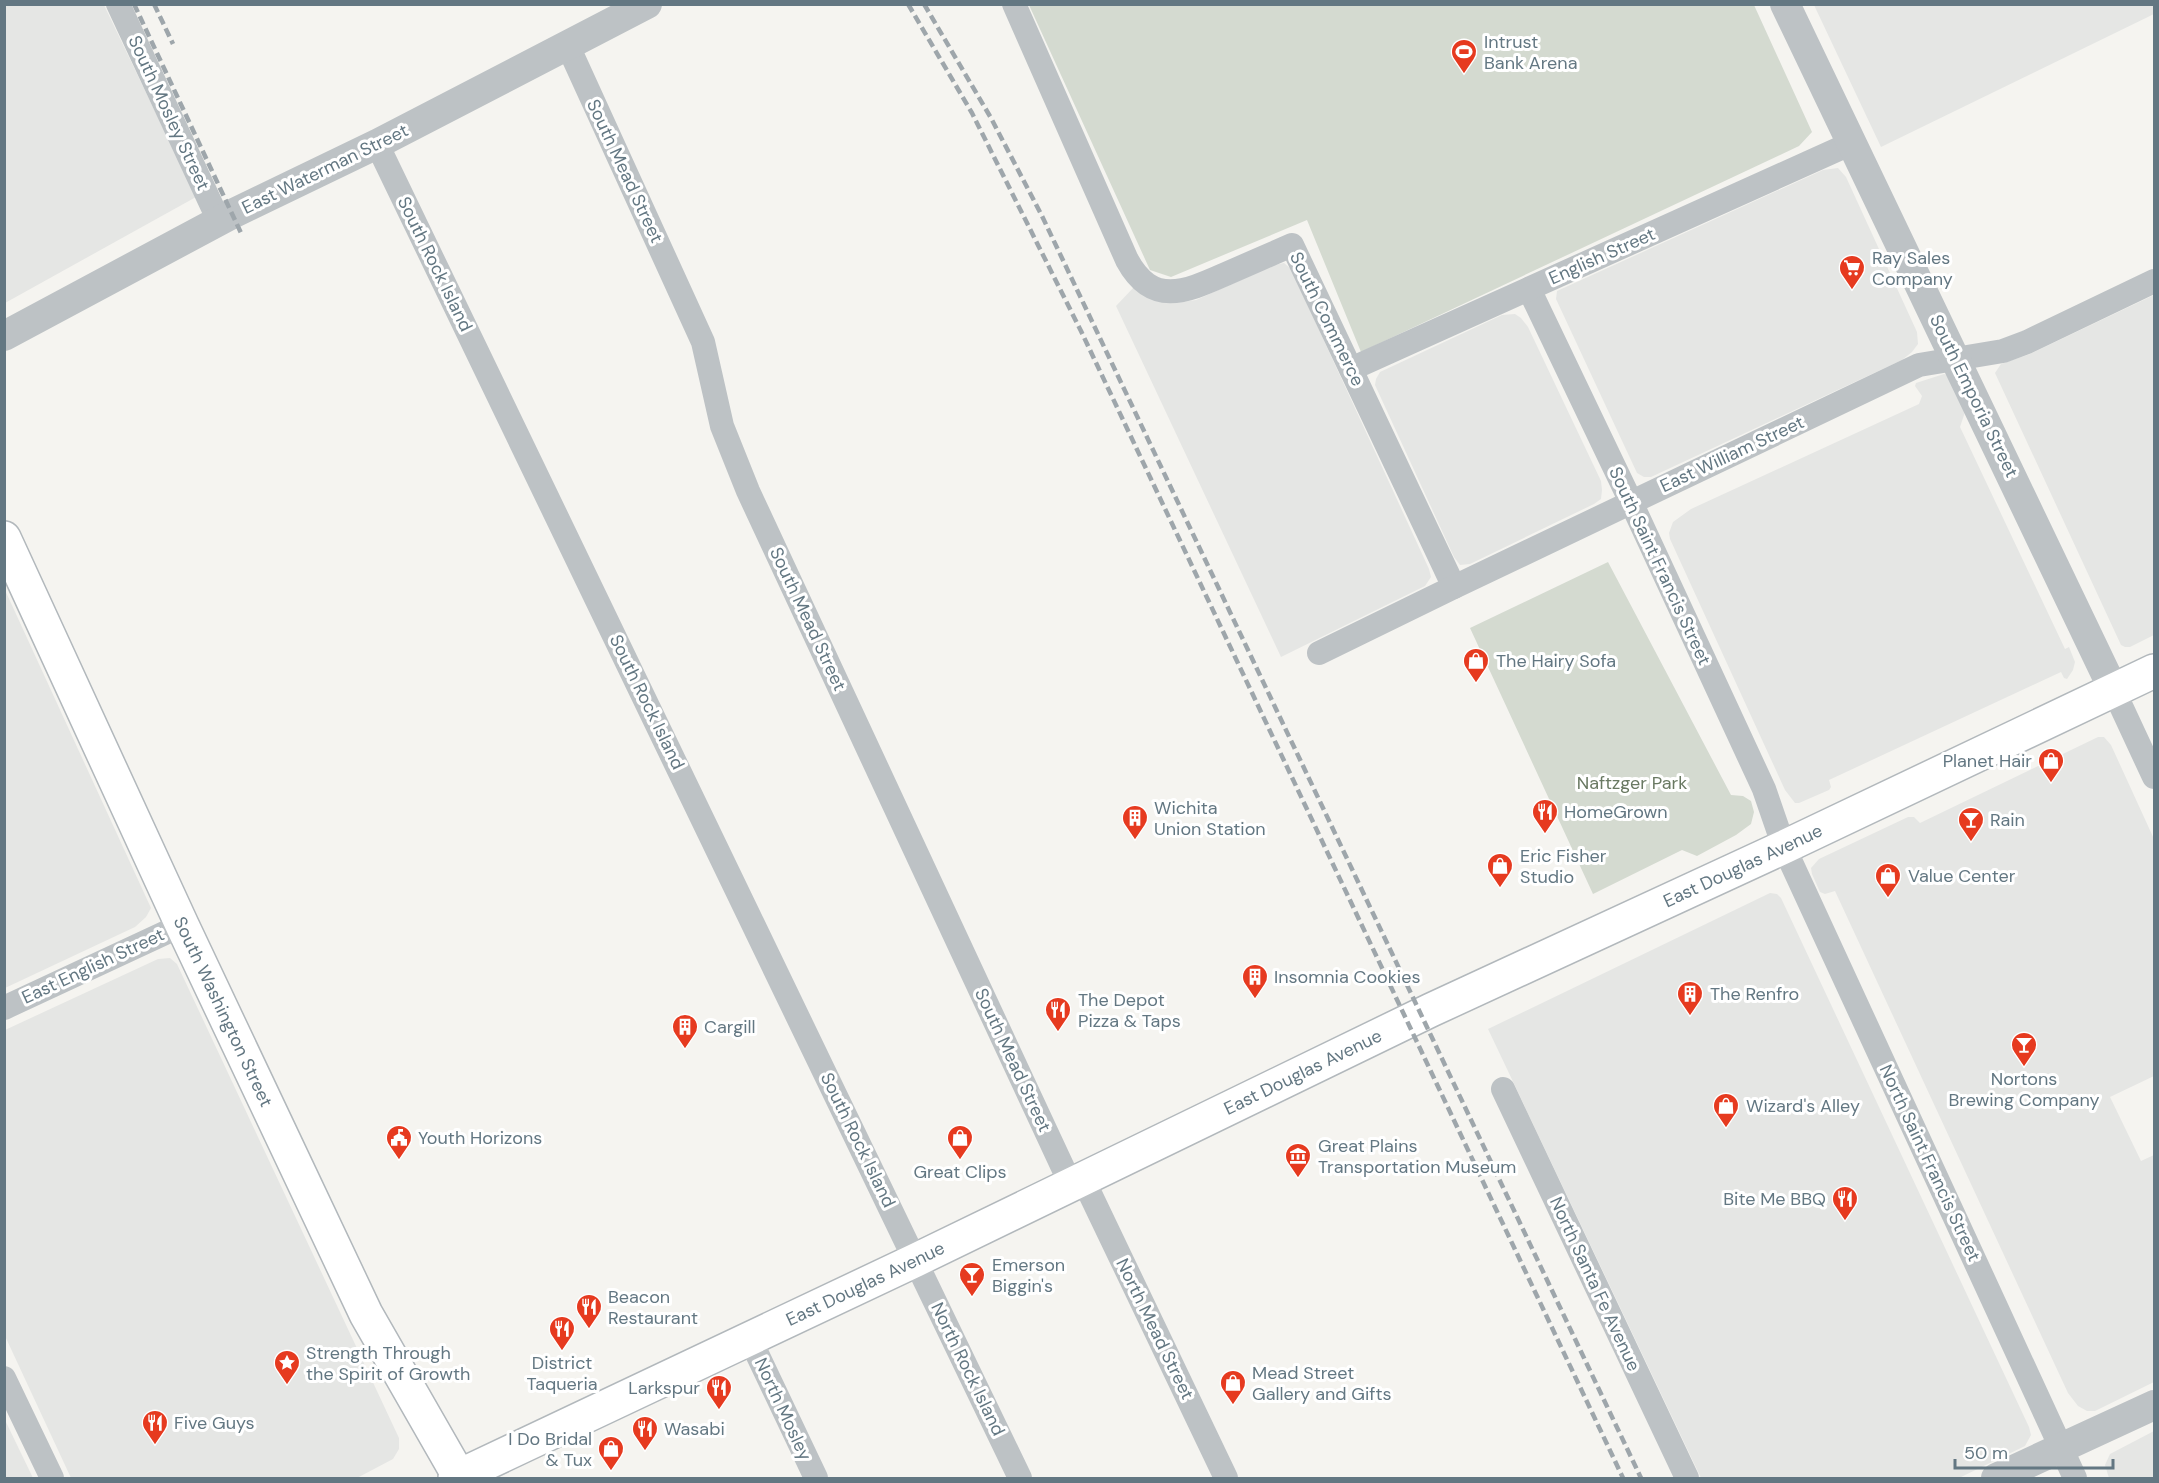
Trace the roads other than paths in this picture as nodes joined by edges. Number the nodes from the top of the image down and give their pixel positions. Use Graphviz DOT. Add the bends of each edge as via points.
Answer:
graph roads {
  1 [pos="118,4"];
  2 [pos="646,4"];
  3 [pos="1014,4"];
  4 [pos="1785,4"];
  5 [pos="568,46"];
  6 [pos="1852,143"];
  7 [pos="377,144"];
  8 [pos="219,221"];
  9 [pos="2154,281"];
  10 [pos="1528,289"];
  11 [pos="4,336"];
  12 [pos="1956,359"];
  13 [pos="1351,369"];
  14 [pos="1631,502"];
  15 [pos="4,538"];
  16 [pos="1454,586"];
  17 [pos="1319,653"];
  18 [pos="2154,671"];
  19 [pos="2114,691"];
  20 [pos="2154,777"];
  21 [pos="1784,847"];
  22 [pos="182,925"];
  23 [pos="4,1008"];
  24 [pos="1503,1089"];
  25 [pos="1077,1182"];
  26 [pos="916,1260"];
  27 [pos="750,1339"];
  28 [pos="4,1378"];
  29 [pos="2154,1405"];
  30 [pos="2061,1448"];
  31 [pos="458,1478"];
  32 [pos="52,1479"];
  33 [pos="816,1479"];
  34 [pos="1020,1479"];
  35 [pos="1226,1479"];
  36 [pos="1687,1479"];
  37 [pos="1996,1479"];
  38 [pos="2075,1479"];
  1 -- 8 [label="street, South Mosley Street"];
  2 -- 5 [label="street, East Waterman Street"];
  3 -- 13 [label="street, South Commerce" via="1135,274 1142,282 1168,292 1192,289 1292,245"];
  4 -- 6 [label="street, South Emporia Street"];
  5 -- 7 [label="street, East Waterman Street"];
  5 -- 25 [label="street, South Mead Street" via="703,342 722,426 748,491"];
  6 -- 10 [label="street, English Street"];
  6 -- 12 [label="street, South Emporia Street"];
  7 -- 8 [label="street, East Waterman Street"];
  7 -- 26 [label="street, South Rock Island"];
  8 -- 11 [label="street, East Waterman Street"];
  9 -- 12 [label="street, East William Street" via="2027,342 2003,351"];
  10 -- 13 [label="street, English Street"];
  10 -- 14 [label="street, South Saint Francis Street"];
  12 -- 14 [label="street, East William Street" via="1919,365"];
  12 -- 19 [label="street, South Emporia Street"];
  13 -- 16 [label="street, South Commerce"];
  14 -- 16 [label="street, East William Street"];
  14 -- 21 [label="street, South Saint Francis Street" via="1764,789"];
  15 -- 22 [label="main road, South Washington Street"];
  16 -- 17 [label="street, East William Street"];
  18 -- 19 [label="main road, East Douglas Avenue"];
  19 -- 20 [label="street"];
  19 -- 21 [label="main road, East Douglas Avenue"];
  21 -- 25 [label="main road, East Douglas Avenue" via="1431,1010"];
  21 -- 30 [label="street, North Saint Francis Street"];
  22 -- 23 [label="street, East English Street"];
  22 -- 31 [label="main road, South Washington Street" via="366,1314"];
  24 -- 36 [label="street, North Santa Fe Avenue"];
  25 -- 26 [label="main road, East Douglas Avenue"];
  25 -- 35 [label="street, North Mead Street"];
  26 -- 27 [label="main road, East Douglas Avenue"];
  26 -- 34 [label="street, North Rock Island"];
  27 -- 31 [label="main road, East Douglas Avenue"];
  27 -- 33 [label="street, North Mosley"];
  28 -- 32 [label="street"];
  29 -- 30 [label="street"];
  30 -- 37 [label="street"];
  30 -- 38 [label="street, North Saint Francis Street"];
}
